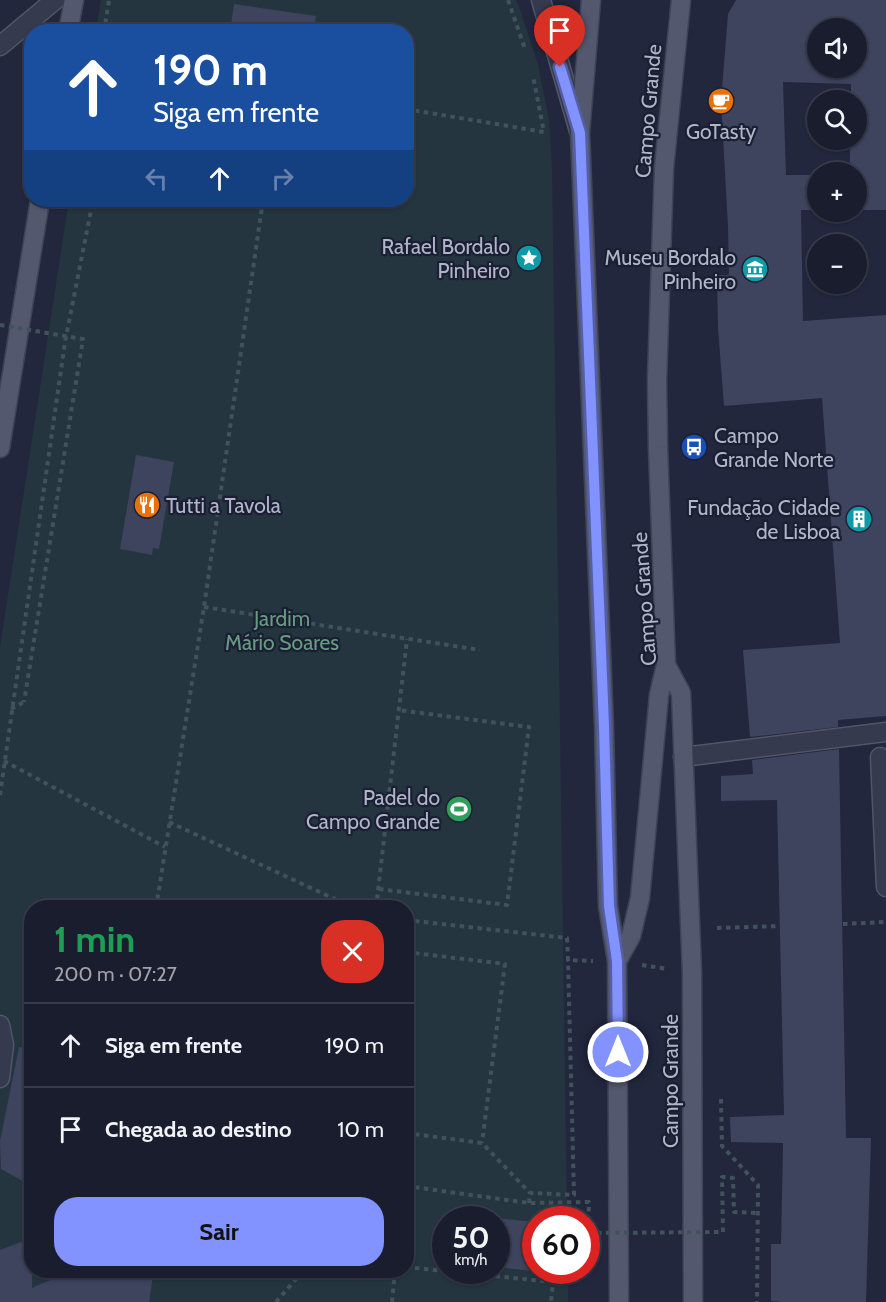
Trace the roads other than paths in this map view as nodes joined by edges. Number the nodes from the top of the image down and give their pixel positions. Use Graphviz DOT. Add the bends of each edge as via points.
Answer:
graph roads {
  1 [pos="55,0"];
  2 [pos="74,0"];
  3 [pos="541,0"];
  4 [pos="591,0"];
  5 [pos="681,0"];
  6 [pos="26,24"];
  7 [pos="70,24"];
  8 [pos="24,26"];
  9 [pos="0,46"];
  10 [pos="580,133"];
  11 [pos="39,207"];
  12 [pos="0,448"];
  13 [pos="666,665"];
  14 [pos="886,732"];
  15 [pos="683,757"];
  16 [pos="880,757"];
  17 [pos="886,887"];
  18 [pos="617,961"];
  19 [pos="0,1025"];
  20 [pos="0,1078"];
  21 [pos="620,1302"];
  22 [pos="693,1302"];
  1 -- 6 [label="street"];
  2 -- 7 [label="main road"];
  3 -- 10 [label="street"];
  4 -- 10 [label="main road, Campo Grande"];
  5 -- 13 [label="main road, Campo Grande" via="664,168 657,381"];
  8 -- 9 [label="street"];
  10 -- 18 [label="main road, Campo Grande" via="609,906"];
  11 -- 12 [label="main road"];
  13 -- 15 [label="main road, Campo Grande" via="681,693"];
  13 -- 18 [label="main road" via="659,695 640,898 631,936"];
  14 -- 15 [label="street"];
  15 -- 22 [label="main road, Campo Grande" via="692,973"];
  16 -- 17 [label="street"];
  18 -- 21 [label="main road, Campo Grande"];
  19 -- 20 [label="street" via="4,1045"];
}
